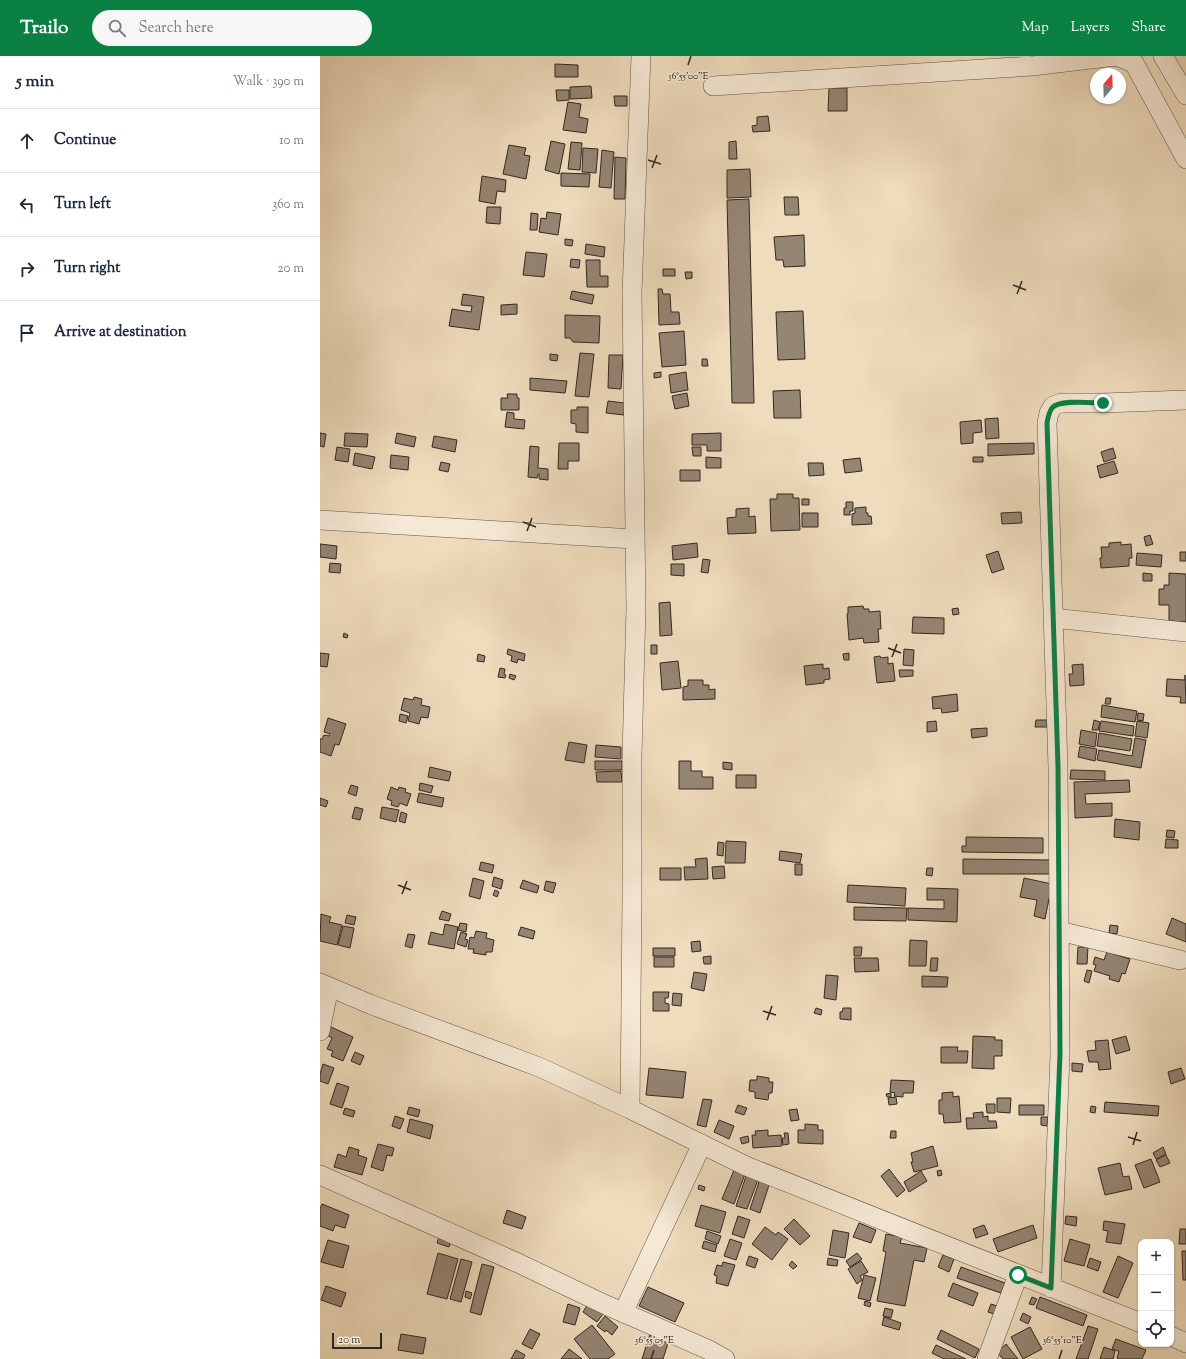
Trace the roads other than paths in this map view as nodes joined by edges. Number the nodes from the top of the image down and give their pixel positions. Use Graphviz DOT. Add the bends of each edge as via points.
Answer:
graph roads {
  1 [pos="641,56"];
  2 [pos="1163,56"];
  3 [pos="713,86"];
  4 [pos="1186,95"];
  5 [pos="1186,159"];
  6 [pos="1186,400"];
  7 [pos="320,520"];
  8 [pos="634,539"];
  9 [pos="1053,618"];
  10 [pos="1186,632"];
  11 [pos="1059,931"];
  12 [pos="1180,960"];
  13 [pos="325,985"];
  14 [pos="320,1031"];
  15 [pos="630,1110"];
  16 [pos="702,1144"];
  17 [pos="320,1175"];
  18 [pos="1018,1275"];
  19 [pos="1051,1288"];
  20 [pos="623,1313"];
  21 [pos="1138,1322"];
  22 [pos="1174,1337"];
  23 [pos="1186,1343"];
  24 [pos="725,1359"];
  25 [pos="987,1359"];
  1 -- 8 [label="street" via="632,293"];
  2 -- 4 [label="street"];
  3 -- 5 [label="street" via="1032,66 1116,56 1134,62"];
  6 -- 9 [label="street" via="1061,403 1053,406 1047,423"];
  7 -- 8 [label="street"];
  8 -- 15 [label="street" via="636,608 632,755"];
  9 -- 10 [label="street"];
  9 -- 11 [label="street" via="1058,767"];
  11 -- 12 [label="street"];
  11 -- 19 [label="street" via="1060,1054"];
  13 -- 14 [label="street"];
  13 -- 15 [label="street" via="540,1067"];
  15 -- 16 [label="street"];
  16 -- 18 [label="street" via="746,1166"];
  16 -- 20 [label="street"];
  17 -- 20 [label="street"];
  18 -- 19 [label="street"];
  18 -- 25 [label="street"];
  19 -- 21 [label="street"];
  20 -- 24 [label="street"];
  22 -- 23 [label="street"];
}
